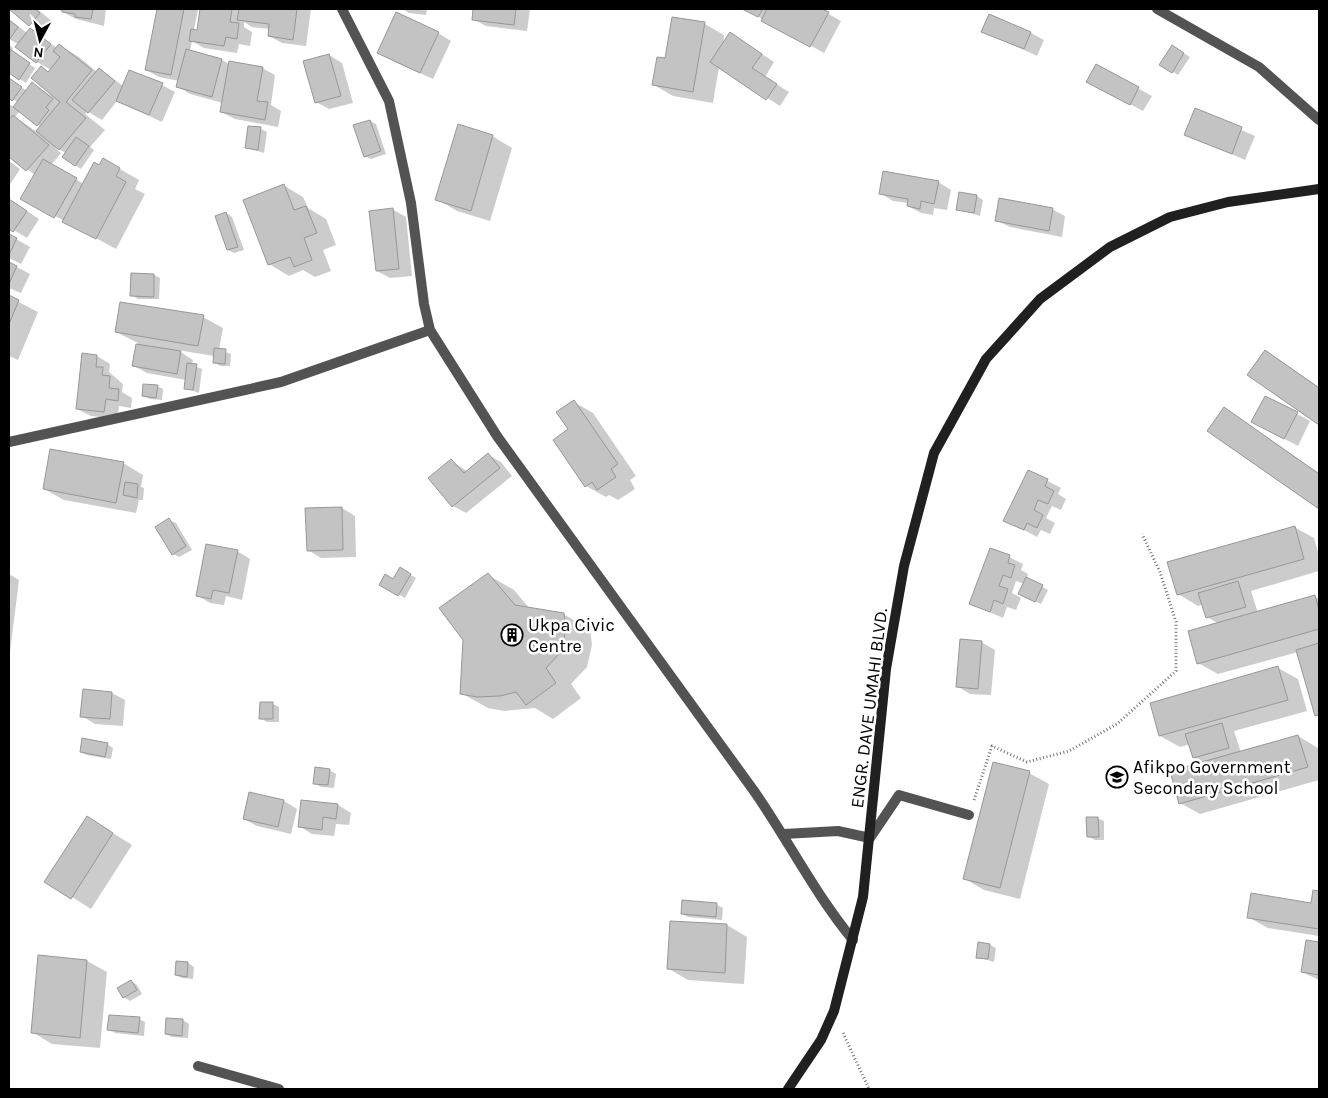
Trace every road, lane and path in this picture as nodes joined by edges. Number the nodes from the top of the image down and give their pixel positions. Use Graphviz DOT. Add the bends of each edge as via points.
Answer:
graph roads {
  1 [pos="342,9"];
  2 [pos="1157,9"];
  3 [pos="1319,120"];
  4 [pos="1319,189"];
  5 [pos="430,330"];
  6 [pos="9,442"];
  7 [pos="1142,534"];
  8 [pos="969,815"];
  9 [pos="784,834"];
  10 [pos="870,838"];
  11 [pos="852,940"];
  12 [pos="834,1011"];
  13 [pos="198,1066"];
  14 [pos="279,1089"];
  15 [pos="788,1089"];
  16 [pos="869,1089"];
  1 -- 5 [label="street" via="389,101 411,202"];
  2 -- 3 [label="street" via="1259,67"];
  4 -- 10 [label="street, ENGR. DAVE UMAHI BLVD." via="1228,202 1170,217 1110,247 1040,299 986,359 934,453 904,566 886,669"];
  5 -- 6 [label="street" via="281,382"];
  5 -- 9 [label="street" via="497,436"];
  7 -- 8 [label="path" via="1160,572 1176,622 1176,671 1117,724 1069,751 1028,762 992,746"];
  8 -- 10 [label="street" via="899,795"];
  9 -- 10 [label="street" via="838,830"];
  9 -- 11 [label="street" via="828,910"];
  10 -- 11 [label="street, ENGR. DAVE UMAHI BLVD." via="863,898"];
  11 -- 12 [label="street, ENGR. DAVE UMAHI BLVD."];
  12 -- 15 [label="street, ENGR. DAVE UMAHI BLVD." via="821,1040"];
  12 -- 16 [label="path"];
  13 -- 14 [label="street"];
}
